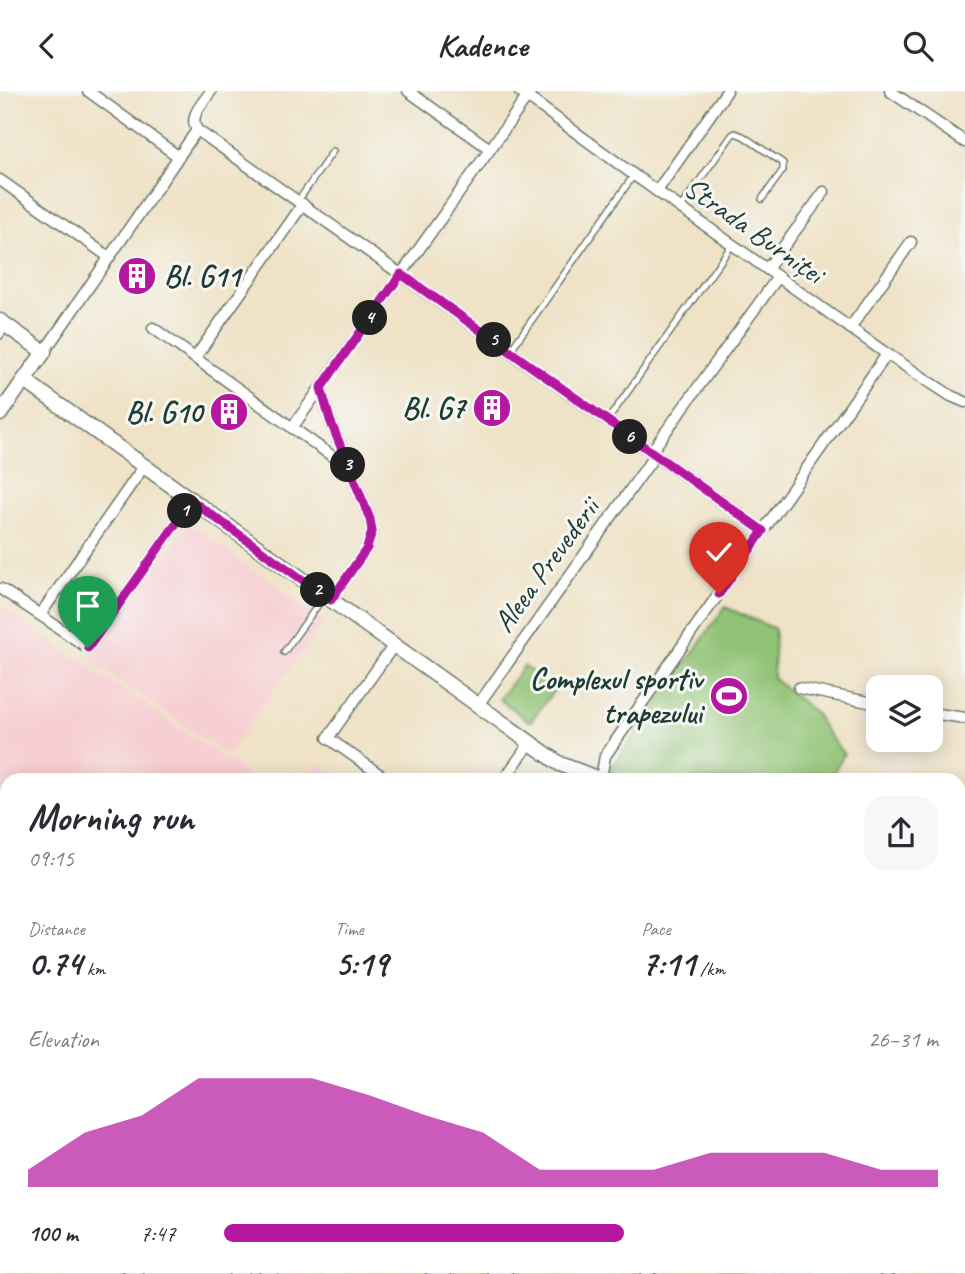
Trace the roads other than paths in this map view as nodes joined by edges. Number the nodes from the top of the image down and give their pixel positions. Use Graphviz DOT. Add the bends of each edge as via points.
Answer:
graph roads {
  1 [pos="88,91"];
  2 [pos="211,91"];
  3 [pos="408,91"];
  4 [pos="727,91"];
  5 [pos="890,91"];
  6 [pos="526,93"];
  7 [pos="197,130"];
  8 [pos="965,142"];
  9 [pos="490,149"];
  10 [pos="333,151"];
  11 [pos="179,156"];
  12 [pos="634,175"];
  13 [pos="0,180"];
  14 [pos="657,191"];
  15 [pos="824,192"];
  16 [pos="762,199"];
  17 [pos="300,203"];
  18 [pos="680,208"];
  19 [pos="911,242"];
  20 [pos="732,245"];
  21 [pos="110,257"];
  22 [pos="766,269"];
  23 [pos="401,274"];
  24 [pos="778,277"];
  25 [pos="2,328"];
  26 [pos="153,328"];
  27 [pos="850,328"];
  28 [pos="510,351"];
  29 [pos="44,352"];
  30 [pos="887,354"];
  31 [pos="195,358"];
  32 [pos="24,380"];
  33 [pos="321,388"];
  34 [pos="965,403"];
  35 [pos="0,414"];
  36 [pos="607,421"];
  37 [pos="292,428"];
  38 [pos="653,454"];
  39 [pos="144,466"];
  40 [pos="350,469"];
  41 [pos="192,501"];
  42 [pos="763,531"];
  43 [pos="1,589"];
  44 [pos="328,597"];
  45 [pos="40,615"];
  46 [pos="394,645"];
  47 [pos="284,652"];
  48 [pos="799,688"];
  49 [pos="866,702"];
  50 [pos="478,705"];
  51 [pos="943,715"];
  52 [pos="965,718"];
  53 [pos="530,743"];
  54 [pos="378,773"];
  55 [pos="509,773"];
  56 [pos="583,773"];
  57 [pos="602,773"];
  1 -- 11 [label="street"];
  2 -- 7 [label="street" via="194,117"];
  3 -- 9 [label="street"];
  4 -- 14 [label="street"];
  5 -- 8 [label="street"];
  6 -- 9 [label="street"];
  6 -- 12 [label="street, Strada Burniței"];
  7 -- 11 [label="street"];
  7 -- 17 [label="street"];
  9 -- 23 [label="street"];
  10 -- 17 [label="lane"];
  11 -- 21 [label="street"];
  12 -- 14 [label="street, Strada Burniței"];
  12 -- 28 [label="lane"];
  13 -- 21 [label="street"];
  14 -- 18 [label="street, Strada Burniței"];
  15 -- 22 [label="street"];
  16 -- 18 [label="lane" via="783,170 783,163 735,133"];
  17 -- 23 [label="street"];
  17 -- 31 [label="street"];
  18 -- 20 [label="street, Strada Burniței"];
  19 -- 27 [label="street"];
  20 -- 22 [label="street, Strada Burniței"];
  20 -- 36 [label="lane"];
  21 -- 29 [label="street"];
  22 -- 24 [label="street, Strada Burniței"];
  23 -- 28 [label="street"];
  23 -- 33 [label="street"];
  24 -- 27 [label="street, Strada Burniței"];
  24 -- 38 [label="street, Aleea Prevederii"];
  25 -- 29 [label="street"];
  26 -- 31 [label="street"];
  27 -- 30 [label="street, Strada Burniței"];
  28 -- 36 [label="street"];
  29 -- 32 [label="street"];
  30 -- 34 [label="street, Strada Burniței"];
  30 -- 42 [label="street"];
  31 -- 37 [label="street"];
  32 -- 35 [label="street"];
  32 -- 39 [label="street"];
  33 -- 37 [label="street"];
  33 -- 40 [label="street"];
  36 -- 38 [label="street"];
  37 -- 40 [label="street"];
  38 -- 42 [label="street"];
  38 -- 50 [label="street, Aleea Prevederii"];
  39 -- 41 [label="street"];
  39 -- 45 [label="street"];
  40 -- 44 [label="street" via="372,531 367,548"];
  41 -- 44 [label="street"];
  41 -- 45 [label="street" via="88,648"];
  42 -- 57 [label="street" via="605,756"];
  43 -- 45 [label="street"];
  44 -- 46 [label="street"];
  44 -- 47 [label="lane"];
  46 -- 50 [label="street"];
  46 -- 54 [label="street" via="328,738"];
  48 -- 49 [label="street"];
  50 -- 53 [label="street"];
  51 -- 52 [label="street"];
  53 -- 55 [label="street"];
  53 -- 56 [label="street"];
}
